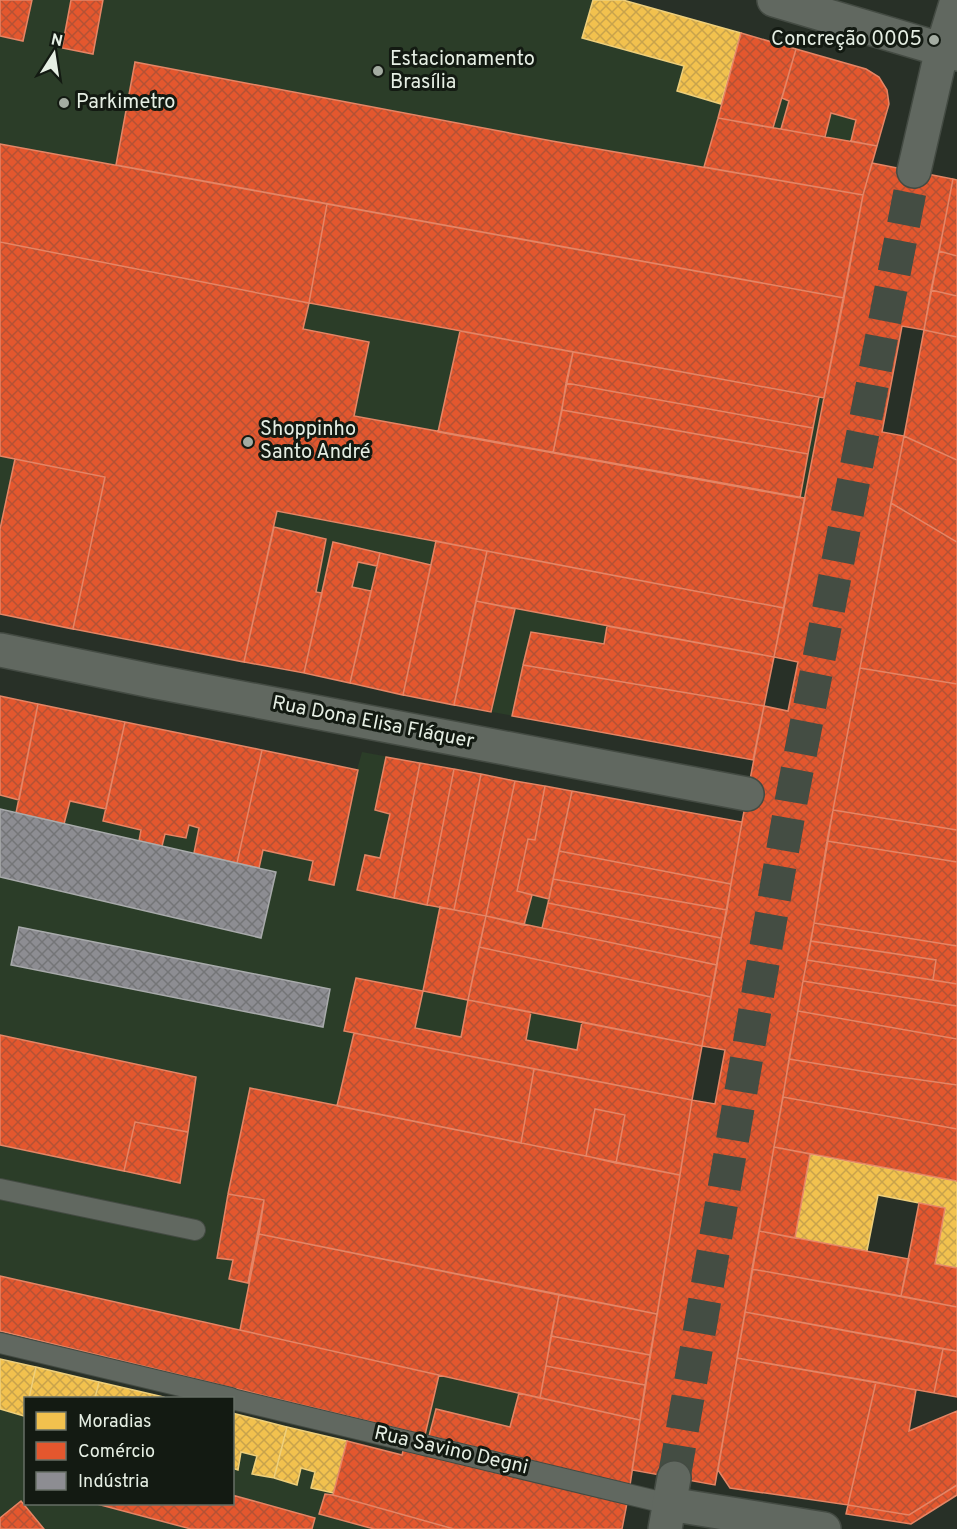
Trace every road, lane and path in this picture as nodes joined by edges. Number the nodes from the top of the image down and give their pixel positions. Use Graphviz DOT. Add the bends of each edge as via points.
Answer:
graph roads {
  1 [pos="957,0"];
  2 [pos="788,4"];
  3 [pos="950,52"];
  4 [pos="914,171"];
  5 [pos="0,650"];
  6 [pos="747,794"];
  7 [pos="0,1189"];
  8 [pos="195,1230"];
  9 [pos="0,1343"];
  10 [pos="224,1397"];
  11 [pos="234,1399"];
  12 [pos="669,1503"];
  13 [pos="824,1529"];
  1 -- 3 [label="street"];
  2 -- 3 [label="street"];
  3 -- 4 [label="street"];
  5 -- 6 [label="street, Rua Dona Elisa Fláquer"];
  7 -- 8 [label="lane"];
  9 -- 10 [label="lane, Rua Savino Degni"];
  11 -- 12 [label="lane, Rua Savino Degni"];
  12 -- 13 [label="street"];
}
